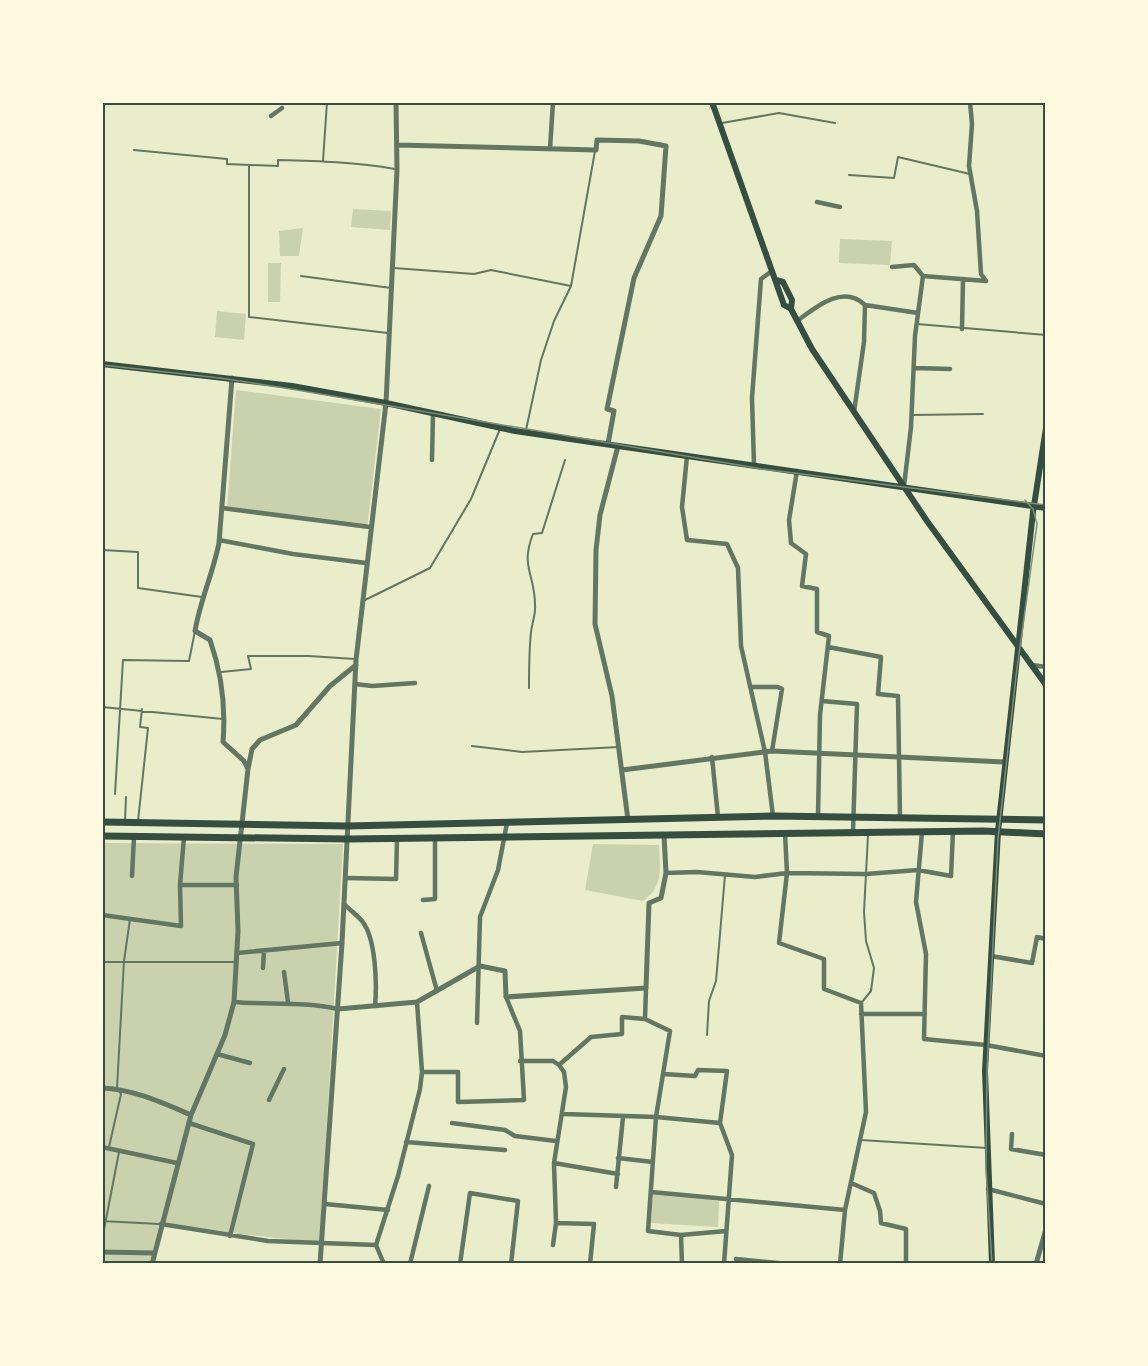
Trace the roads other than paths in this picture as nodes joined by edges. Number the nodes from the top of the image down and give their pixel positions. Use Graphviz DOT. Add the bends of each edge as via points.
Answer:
graph roads {
  1 [pos="327,102"];
  2 [pos="396,102"];
  3 [pos="544,102"];
  4 [pos="553,102"];
  5 [pos="712,102"];
  6 [pos="970,102"];
  7 [pos="282,108"];
  8 [pos="271,116"];
  9 [pos="720,123"];
  10 [pos="835,123"];
  11 [pos="397,145"];
  12 [pos="550,149"];
  13 [pos="134,150"];
  14 [pos="596,150"];
  15 [pos="323,161"];
  16 [pos="249,166"];
  17 [pos="397,170"];
  18 [pos="970,174"];
  19 [pos="849,175"];
  20 [pos="818,202"];
  21 [pos="840,207"];
  22 [pos="892,267"];
  23 [pos="391,268"];
  24 [pos="771,271"];
  25 [pos="301,276"];
  26 [pos="923,276"];
  27 [pos="963,279"];
  28 [pos="572,286"];
  29 [pos="392,288"];
  30 [pos="865,305"];
  31 [pos="918,313"];
  32 [pos="797,321"];
  33 [pos="917,324"];
  34 [pos="962,329"];
  35 [pos="389,333"];
  36 [pos="1046,335"];
  37 [pos="102,364"];
  38 [pos="915,368"];
  39 [pos="950,369"];
  40 [pos="232,378"];
  41 [pos="386,403"];
  42 [pos="854,412"];
  43 [pos="433,413"];
  44 [pos="983,414"];
  45 [pos="912,415"];
  46 [pos="1046,428"];
  47 [pos="501,429"];
  48 [pos="525,433"];
  49 [pos="608,444"];
  50 [pos="618,446"];
  51 [pos="687,456"];
  52 [pos="432,460"];
  53 [pos="565,460"];
  54 [pos="754,465"];
  55 [pos="797,471"];
  56 [pos="904,486"];
  57 [pos="1034,506"];
  58 [pos="222,508"];
  59 [pos="1046,508"];
  60 [pos="370,527"];
  61 [pos="219,540"];
  62 [pos="102,550"];
  63 [pos="366,563"];
  64 [pos="202,597"];
  65 [pos="362,601"];
  66 [pos="195,631"];
  67 [pos="828,647"];
  68 [pos="1018,649"];
  69 [pos="356,662"];
  70 [pos="1032,665"];
  71 [pos="1046,667"];
  72 [pos="221,672"];
  73 [pos="415,683"];
  74 [pos="355,684"];
  75 [pos="1046,685"];
  76 [pos="750,687"];
  77 [pos="529,688"];
  78 [pos="822,701"];
  79 [pos="102,706"];
  80 [pos="120,707"];
  81 [pos="142,709"];
  82 [pos="223,719"];
  83 [pos="472,746"];
  84 [pos="620,747"];
  85 [pos="768,752"];
  86 [pos="819,754"];
  87 [pos="712,757"];
  88 [pos="854,757"];
  89 [pos="898,758"];
  90 [pos="1004,762"];
  91 [pos="248,769"];
  92 [pos="622,770"];
  93 [pos="115,794"];
  94 [pos="126,797"];
  95 [pos="773,816"];
  96 [pos="718,817"];
  97 [pos="818,817"];
  98 [pos="853,817"];
  99 [pos="900,817"];
  100 [pos="999,817"];
  101 [pos="628,820"];
  102 [pos="1046,820"];
  103 [pos="102,822"];
  104 [pos="125,822"];
  105 [pos="138,822"];
  106 [pos="242,823"];
  107 [pos="507,823"];
  108 [pos="348,826"];
  109 [pos="953,831"];
  110 [pos="998,831"];
  111 [pos="854,832"];
  112 [pos="868,832"];
  113 [pos="922,832"];
  114 [pos="785,833"];
  115 [pos="1046,834"];
  116 [pos="664,835"];
  117 [pos="102,836"];
  118 [pos="134,837"];
  119 [pos="184,837"];
  120 [pos="504,837"];
  121 [pos="240,838"];
  122 [pos="435,838"];
  123 [pos="348,839"];
  124 [pos="397,839"];
  125 [pos="918,870"];
  126 [pos="666,873"];
  127 [pos="787,873"];
  128 [pos="866,874"];
  129 [pos="725,875"];
  130 [pos="132,876"];
  131 [pos="346,878"];
  132 [pos="180,885"];
  133 [pos="237,885"];
  134 [pos="423,900"];
  135 [pos="344,904"];
  136 [pos="102,915"];
  137 [pos="130,919"];
  138 [pos="422,933"];
  139 [pos="1046,939"];
  140 [pos="342,943"];
  141 [pos="264,951"];
  142 [pos="237,953"];
  143 [pos="991,956"];
  144 [pos="124,961"];
  145 [pos="102,962"];
  146 [pos="235,962"];
  147 [pos="480,966"];
  148 [pos="263,968"];
  149 [pos="284,972"];
  150 [pos="646,988"];
  151 [pos="437,991"];
  152 [pos="506,997"];
  153 [pos="234,1002"];
  154 [pos="288,1002"];
  155 [pos="417,1002"];
  156 [pos="861,1003"];
  157 [pos="375,1006"];
  158 [pos="338,1009"];
  159 [pos="861,1014"];
  160 [pos="924,1014"];
  161 [pos="645,1019"];
  162 [pos="477,1023"];
  163 [pos="707,1035"];
  164 [pos="986,1046"];
  165 [pos="217,1054"];
  166 [pos="1046,1056"];
  167 [pos="520,1061"];
  168 [pos="250,1063"];
  169 [pos="559,1065"];
  170 [pos="284,1069"];
  171 [pos="422,1072"];
  172 [pos="663,1074"];
  173 [pos="102,1088"];
  174 [pos="117,1088"];
  175 [pos="269,1100"];
  176 [pos="564,1114"];
  177 [pos="191,1115"];
  178 [pos="623,1117"];
  179 [pos="656,1117"];
  180 [pos="189,1123"];
  181 [pos="452,1123"];
  182 [pos="720,1123"];
  183 [pos="1012,1134"];
  184 [pos="860,1140"];
  185 [pos="556,1141"];
  186 [pos="406,1142"];
  187 [pos="102,1147"];
  188 [pos="987,1148"];
  189 [pos="108,1149"];
  190 [pos="506,1150"];
  191 [pos="119,1152"];
  192 [pos="1046,1155"];
  193 [pos="618,1158"];
  194 [pos="177,1162"];
  195 [pos="653,1162"];
  196 [pos="554,1163"];
  197 [pos="618,1174"];
  198 [pos="851,1183"];
  199 [pos="429,1186"];
  200 [pos="616,1187"];
  201 [pos="988,1189"];
  202 [pos="651,1192"];
  203 [pos="728,1200"];
  204 [pos="325,1204"];
  205 [pos="1046,1204"];
  206 [pos="388,1210"];
  207 [pos="845,1210"];
  208 [pos="102,1221"];
  209 [pos="107,1221"];
  210 [pos="556,1223"];
  211 [pos="161,1224"];
  212 [pos="1046,1229"];
  213 [pos="726,1231"];
  214 [pos="681,1234"];
  215 [pos="230,1236"];
  216 [pos="102,1240"];
  217 [pos="1044,1240"];
  218 [pos="321,1243"];
  219 [pos="376,1245"];
  220 [pos="553,1245"];
  221 [pos="102,1252"];
  222 [pos="154,1254"];
  223 [pos="736,1259"];
  224 [pos="152,1264"];
  225 [pos="320,1264"];
  226 [pos="384,1264"];
  227 [pos="410,1264"];
  228 [pos="460,1264"];
  229 [pos="511,1264"];
  230 [pos="590,1264"];
  231 [pos="682,1264"];
  232 [pos="724,1264"];
  233 [pos="782,1264"];
  234 [pos="789,1264"];
  235 [pos="840,1264"];
  236 [pos="906,1264"];
  237 [pos="992,1264"];
  238 [pos="1036,1264"];
  1 -- 15 [label="lane"];
  2 -- 11 [label="street"];
  3 -- 4 [label="street"];
  4 -- 12 [label="street"];
  5 -- 9 [label="main road"];
  6 -- 18 [label="street"];
  7 -- 8 [label="street"];
  9 -- 10 [label="lane" via="779,113"];
  9 -- 24 [label="main road"];
  11 -- 12 [label="street"];
  11 -- 17 [label="street"];
  12 -- 14 [label="street"];
  13 -- 16 [label="lane" via="227,159 227,164"];
  14 -- 28 [label="lane"];
  14 -- 49 [label="street" via="597,140 666,146 663,205 634,278 607,409 614,411"];
  15 -- 16 [label="lane" via="278,160 278,166"];
  15 -- 17 [label="lane"];
  16 -- 35 [label="lane" via="249,317"];
  17 -- 23 [label="street"];
  18 -- 19 [label="lane" via="898,157 894,178"];
  18 -- 27 [label="street" via="981,274 986,282"];
  20 -- 21 [label="street"];
  22 -- 26 [label="street" via="914,265"];
  23 -- 28 [label="lane" via="474,274 491,270"];
  23 -- 29 [label="street"];
  24 -- 32 [label="main road" via="784,305"];
  24 -- 54 [label="street" via="761,279 752,398"];
  25 -- 29 [label="lane"];
  26 -- 27 [label="street"];
  26 -- 31 [label="street"];
  27 -- 34 [label="street"];
  28 -- 48 [label="lane" via="554,321 541,360"];
  29 -- 35 [label="street"];
  30 -- 31 [label="street"];
  30 -- 32 [label="street" via="858,299 831,297"];
  30 -- 42 [label="street"];
  31 -- 33 [label="street"];
  32 -- 42 [label="main road"];
  33 -- 34 [label="lane"];
  33 -- 38 [label="street"];
  34 -- 36 [label="lane"];
  35 -- 41 [label="street"];
  37 -- 40 [label="main road"];
  38 -- 39 [label="street"];
  38 -- 45 [label="street"];
  40 -- 41 [label="main road"];
  40 -- 58 [label="street"];
  41 -- 43 [label="main road"];
  41 -- 60 [label="street"];
  42 -- 56 [label="main road"];
  43 -- 47 [label="main road"];
  43 -- 52 [label="street"];
  44 -- 45 [label="lane"];
  45 -- 56 [label="street"];
  46 -- 57 [label="main road"];
  47 -- 48 [label="main road"];
  47 -- 65 [label="lane" via="471,499 430,568"];
  48 -- 49 [label="main road"];
  49 -- 50 [label="main road"];
  50 -- 51 [label="main road"];
  50 -- 84 [label="street" via="600,514 595,624"];
  51 -- 54 [label="main road"];
  51 -- 76 [label="street" via="682,507 687,540 727,544 738,568 741,646"];
  53 -- 77 [label="lane" via="542,533 533,534 526,551 536,608"];
  54 -- 55 [label="main road"];
  55 -- 56 [label="main road"];
  55 -- 67 [label="street" via="789,520 791,543 806,554 802,586 817,589 817,632 830,636"];
  56 -- 57 [label="main road"];
  56 -- 68 [label="main road"];
  57 -- 59 [label="main road"];
  57 -- 68 [label="main road"];
  58 -- 60 [label="street"];
  58 -- 61 [label="street"];
  60 -- 63 [label="street"];
  61 -- 63 [label="street"];
  61 -- 64 [label="street" via="214,570"];
  62 -- 64 [label="lane" via="138,552 138,588"];
  63 -- 65 [label="street"];
  64 -- 66 [label="street"];
  65 -- 69 [label="street"];
  66 -- 72 [label="street" via="210,640"];
  66 -- 80 [label="lane" via="189,661 123,660"];
  67 -- 78 [label="street"];
  67 -- 89 [label="street" via="881,657 878,694 898,696"];
  68 -- 70 [label="main road"];
  68 -- 90 [label="main road"];
  69 -- 72 [label="lane" via="309,656 248,656 251,669"];
  69 -- 74 [label="street"];
  69 -- 91 [label="street" via="296,725 260,740 252,749"];
  70 -- 71 [label="street"];
  70 -- 75 [label="main road"];
  72 -- 82 [label="street"];
  73 -- 74 [label="street"];
  74 -- 108 [label="street"];
  76 -- 85 [label="street"];
  76 -- 85 [label="street" via="782,689"];
  78 -- 86 [label="street"];
  78 -- 88 [label="street" via="857,704"];
  79 -- 80 [label="lane"];
  80 -- 81 [label="lane"];
  80 -- 93 [label="lane"];
  81 -- 82 [label="lane"];
  81 -- 105 [label="lane" via="140,727 148,728"];
  82 -- 91 [label="street" via="223,742 244,760"];
  83 -- 84 [label="lane" via="522,752"];
  84 -- 92 [label="street"];
  85 -- 86 [label="street"];
  85 -- 87 [label="street"];
  85 -- 95 [label="street"];
  86 -- 88 [label="street"];
  86 -- 97 [label="street"];
  87 -- 92 [label="street"];
  87 -- 96 [label="street"];
  88 -- 89 [label="street"];
  88 -- 98 [label="street"];
  89 -- 90 [label="street"];
  89 -- 99 [label="street"];
  90 -- 100 [label="main road"];
  91 -- 106 [label="street"];
  92 -- 101 [label="street"];
  94 -- 104 [label="lane"];
  95 -- 96 [label="main road"];
  95 -- 97 [label="main road"];
  96 -- 101 [label="main road"];
  97 -- 98 [label="main road"];
  98 -- 99 [label="main road"];
  98 -- 111 [label="street"];
  99 -- 100 [label="main road"];
  100 -- 102 [label="main road"];
  100 -- 110 [label="main road"];
  101 -- 107 [label="main road"];
  103 -- 104 [label="main road"];
  104 -- 105 [label="main road"];
  105 -- 106 [label="main road"];
  106 -- 108 [label="main road"];
  106 -- 121 [label="street"];
  107 -- 108 [label="main road"];
  107 -- 120 [label="street"];
  108 -- 123 [label="street"];
  109 -- 110 [label="main road"];
  109 -- 113 [label="main road"];
  109 -- 125 [label="street" via="951,876"];
  110 -- 115 [label="main road"];
  110 -- 143 [label="main road"];
  111 -- 112 [label="main road"];
  111 -- 114 [label="main road"];
  112 -- 113 [label="main road"];
  112 -- 128 [label="lane"];
  113 -- 125 [label="street"];
  114 -- 116 [label="main road"];
  114 -- 127 [label="street"];
  116 -- 120 [label="main road"];
  116 -- 126 [label="street"];
  117 -- 118 [label="main road"];
  118 -- 119 [label="main road"];
  118 -- 130 [label="street"];
  119 -- 121 [label="main road"];
  119 -- 132 [label="street"];
  120 -- 122 [label="main road"];
  120 -- 147 [label="street" via="498,870 480,917"];
  121 -- 123 [label="main road"];
  121 -- 133 [label="street"];
  122 -- 124 [label="main road"];
  122 -- 134 [label="street" via="435,899"];
  123 -- 124 [label="main road"];
  123 -- 131 [label="street"];
  124 -- 131 [label="street" via="396,879"];
  125 -- 128 [label="street"];
  125 -- 160 [label="street" via="916,902 926,954"];
  126 -- 129 [label="street"];
  126 -- 150 [label="street" via="661,898 649,903"];
  127 -- 128 [label="street"];
  127 -- 129 [label="street"];
  127 -- 156 [label="street" via="779,943 824,958 824,989"];
  128 -- 156 [label="lane" via="866,941 874,968 871,991"];
  129 -- 163 [label="lane"];
  131 -- 135 [label="street"];
  132 -- 133 [label="street"];
  132 -- 137 [label="street" via="181,926"];
  133 -- 142 [label="street"];
  135 -- 140 [label="street"];
  135 -- 157 [label="street" via="364,922 369,937 377,983"];
  136 -- 137 [label="street"];
  137 -- 144 [label="lane"];
  138 -- 151 [label="street"];
  139 -- 143 [label="street" via="1037,938 1032,963"];
  140 -- 141 [label="street"];
  140 -- 158 [label="street"];
  141 -- 142 [label="street"];
  141 -- 148 [label="street"];
  142 -- 146 [label="street"];
  143 -- 164 [label="main road"];
  144 -- 145 [label="lane"];
  144 -- 146 [label="lane"];
  144 -- 174 [label="lane"];
  146 -- 153 [label="street"];
  147 -- 151 [label="street"];
  147 -- 152 [label="street" via="505,971"];
  147 -- 162 [label="street"];
  149 -- 154 [label="street"];
  150 -- 152 [label="street"];
  150 -- 161 [label="street"];
  151 -- 155 [label="street"];
  152 -- 167 [label="street" via="520,1031"];
  153 -- 154 [label="street"];
  153 -- 165 [label="street"];
  154 -- 158 [label="street"];
  155 -- 157 [label="street"];
  155 -- 171 [label="street"];
  156 -- 159 [label="street"];
  157 -- 158 [label="street"];
  158 -- 204 [label="street"];
  159 -- 160 [label="street"];
  159 -- 184 [label="street" via="866,1112"];
  160 -- 164 [label="street" via="924,1039"];
  161 -- 169 [label="street" via="622,1017 622,1034 591,1037"];
  161 -- 172 [label="street" via="670,1031"];
  164 -- 166 [label="street"];
  164 -- 188 [label="main road"];
  165 -- 168 [label="street"];
  165 -- 177 [label="street"];
  167 -- 169 [label="street" via="553,1061"];
  167 -- 171 [label="street" via="524,1100 459,1102 458,1072"];
  169 -- 176 [label="street" via="566,1087"];
  170 -- 175 [label="street"];
  171 -- 186 [label="street"];
  172 -- 179 [label="street"];
  172 -- 182 [label="street" via="695,1076 698,1070 727,1071"];
  173 -- 174 [label="street"];
  174 -- 177 [label="street"];
  174 -- 189 [label="lane" via="121,1094"];
  176 -- 178 [label="street"];
  176 -- 185 [label="street"];
  177 -- 180 [label="street"];
  178 -- 179 [label="street"];
  178 -- 193 [label="street"];
  179 -- 182 [label="street"];
  179 -- 195 [label="street"];
  180 -- 194 [label="street"];
  180 -- 215 [label="street" via="254,1144"];
  181 -- 185 [label="street"];
  182 -- 203 [label="street" via="732,1155"];
  183 -- 192 [label="street" via="1011,1149"];
  184 -- 188 [label="lane"];
  184 -- 198 [label="street"];
  185 -- 196 [label="street"];
  186 -- 190 [label="street"];
  186 -- 206 [label="street"];
  187 -- 189 [label="street"];
  188 -- 201 [label="main road"];
  189 -- 191 [label="street"];
  191 -- 194 [label="street"];
  191 -- 209 [label="lane"];
  193 -- 195 [label="street"];
  193 -- 197 [label="street"];
  194 -- 211 [label="street"];
  195 -- 202 [label="street"];
  196 -- 197 [label="street"];
  196 -- 210 [label="street"];
  197 -- 200 [label="street"];
  198 -- 207 [label="street"];
  198 -- 236 [label="street" via="874,1192 881,1224 906,1229"];
  199 -- 227 [label="street"];
  201 -- 205 [label="street"];
  201 -- 237 [label="main road"];
  202 -- 203 [label="street"];
  202 -- 214 [label="street" via="648,1231"];
  203 -- 207 [label="street"];
  203 -- 213 [label="street"];
  204 -- 206 [label="street"];
  204 -- 218 [label="street"];
  206 -- 219 [label="street"];
  207 -- 235 [label="street"];
  208 -- 209 [label="lane"];
  209 -- 211 [label="lane"];
  209 -- 216 [label="lane"];
  210 -- 220 [label="street"];
  210 -- 230 [label="street" via="594,1224"];
  211 -- 215 [label="street"];
  211 -- 222 [label="street"];
  212 -- 217 [label="street"];
  213 -- 214 [label="street"];
  213 -- 232 [label="street"];
  214 -- 231 [label="street"];
  215 -- 218 [label="street"];
  217 -- 238 [label="street"];
  218 -- 219 [label="street"];
  218 -- 225 [label="street"];
  219 -- 226 [label="street"];
  221 -- 222 [label="street"];
  222 -- 224 [label="street"];
  223 -- 233 [label="street"];
  228 -- 229 [label="street" via="470,1193 518,1201"];
  233 -- 234 [label="street"];
}
